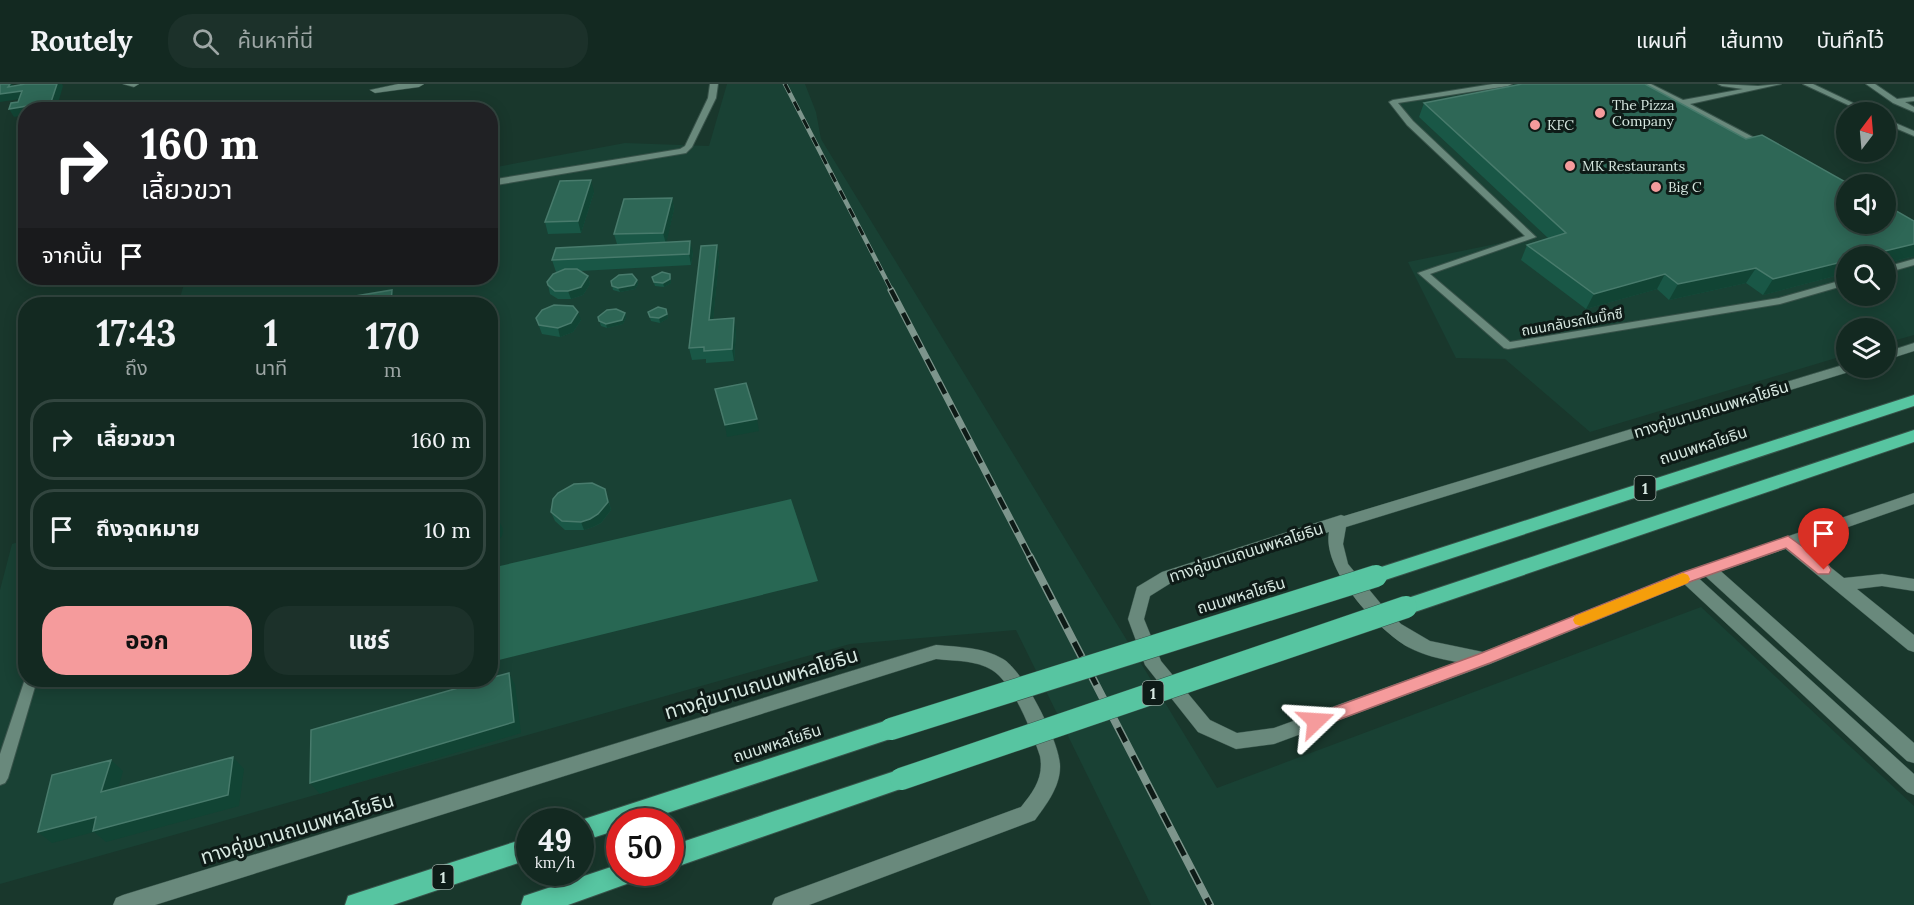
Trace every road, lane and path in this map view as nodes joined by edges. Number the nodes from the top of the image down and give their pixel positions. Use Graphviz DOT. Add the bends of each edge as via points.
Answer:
graph roads {
  1 [pos="128,84"];
  2 [pos="134,84"];
  3 [pos="419,84"];
  4 [pos="714,84"];
  5 [pos="1508,84"];
  6 [pos="1645,84"];
  7 [pos="1722,84"];
  8 [pos="1777,84"];
  9 [pos="1807,84"];
  10 [pos="1870,84"];
  11 [pos="1758,88"];
  12 [pos="375,90"];
  13 [pos="1914,99"];
  14 [pos="1896,101"];
  15 [pos="1846,102"];
  16 [pos="1682,103"];
  17 [pos="1914,110"];
  18 [pos="1896,126"];
  19 [pos="1914,134"];
  20 [pos="1772,149"];
  21 [pos="498,182"];
  22 [pos="1914,262"];
  23 [pos="1896,267"];
  24 [pos="1836,285"];
  25 [pos="1914,347"];
  26 [pos="1896,353"];
  27 [pos="1836,371"];
  28 [pos="1914,400"];
  29 [pos="1914,436"];
  30 [pos="1914,498"];
  31 [pos="1341,521"];
  32 [pos="1788,542"];
  33 [pos="1709,570"];
  34 [pos="1687,577"];
  35 [pos="1841,585"];
  36 [pos="1914,585"];
  37 [pos="1914,645"];
  38 [pos="1484,659"];
  39 [pos="28,687"];
  40 [pos="1914,755"];
  41 [pos="0,777"];
  42 [pos="1914,786"];
  43 [pos="594,826"];
  44 [pos="516,853"];
  45 [pos="684,853"];
  46 [pos="606,880"];
  47 [pos="123,905"];
  48 [pos="357,905"];
  49 [pos="533,905"];
  50 [pos="782,905"];
  1 -- 2 [label="main road"];
  3 -- 12 [label="main road"];
  4 -- 21 [label="lane" via="712,98 684,151"];
  5 -- 24 [label="lane, ถนนกลับรถในบิ๊กซี" via="1393,102 1410,123 1531,237 1423,273 1508,346 1780,301"];
  6 -- 16 [label="lane"];
  7 -- 11 [label="lane"];
  8 -- 11 [label="lane"];
  9 -- 15 [label="lane"];
  10 -- 14 [label="lane"];
  11 -- 16 [label="lane"];
  13 -- 14 [label="lane"];
  14 -- 17 [label="lane"];
  16 -- 20 [label="lane"];
  18 -- 19 [label="lane"];
  22 -- 23 [label="lane"];
  25 -- 26 [label="main road"];
  27 -- 31 [label="main road, ทางคู่ขนานถนนพหลโยธิน / 1"];
  28 -- 43 [label="highway, ถนนพหลโยธิน / 1, bridge"];
  29 -- 45 [label="highway, 1, bridge"];
  30 -- 32 [label="main road, ทางคู่ขนานถนนพหลโยธิน / 1"];
  31 -- 38 [label="main road" via="1335,543 1342,567 1400,633 1435,650"];
  31 -- 38 [label="main road, ทางคู่ขนานถนนพหลโยธิน / 1" via="1168,576 1143,591 1136,618 1154,665 1204,726 1236,741 1274,736"];
  32 -- 33 [label="main road, ทางคู่ขนานถนนพหลโยธิน / 1"];
  32 -- 35 [label="main road"];
  33 -- 34 [label="main road, ทางคู่ขนานถนนพหลโยธิน / 1"];
  33 -- 40 [label="main road"];
  34 -- 38 [label="main road, ทางคู่ขนานถนนพหลโยธิน / 1"];
  34 -- 42 [label="main road"];
  35 -- 36 [label="main road" via="1882,580"];
  35 -- 37 [label="main road"];
  39 -- 41 [label="lane"];
  44 -- 48 [label="highway, 1"];
  46 -- 49 [label="highway"];
  47 -- 50 [label="main road, ทางคู่ขนานถนนพหลโยธิน" via="936,652 975,655 1001,666 1029,706 1051,764 1046,792 1028,814"];
}
